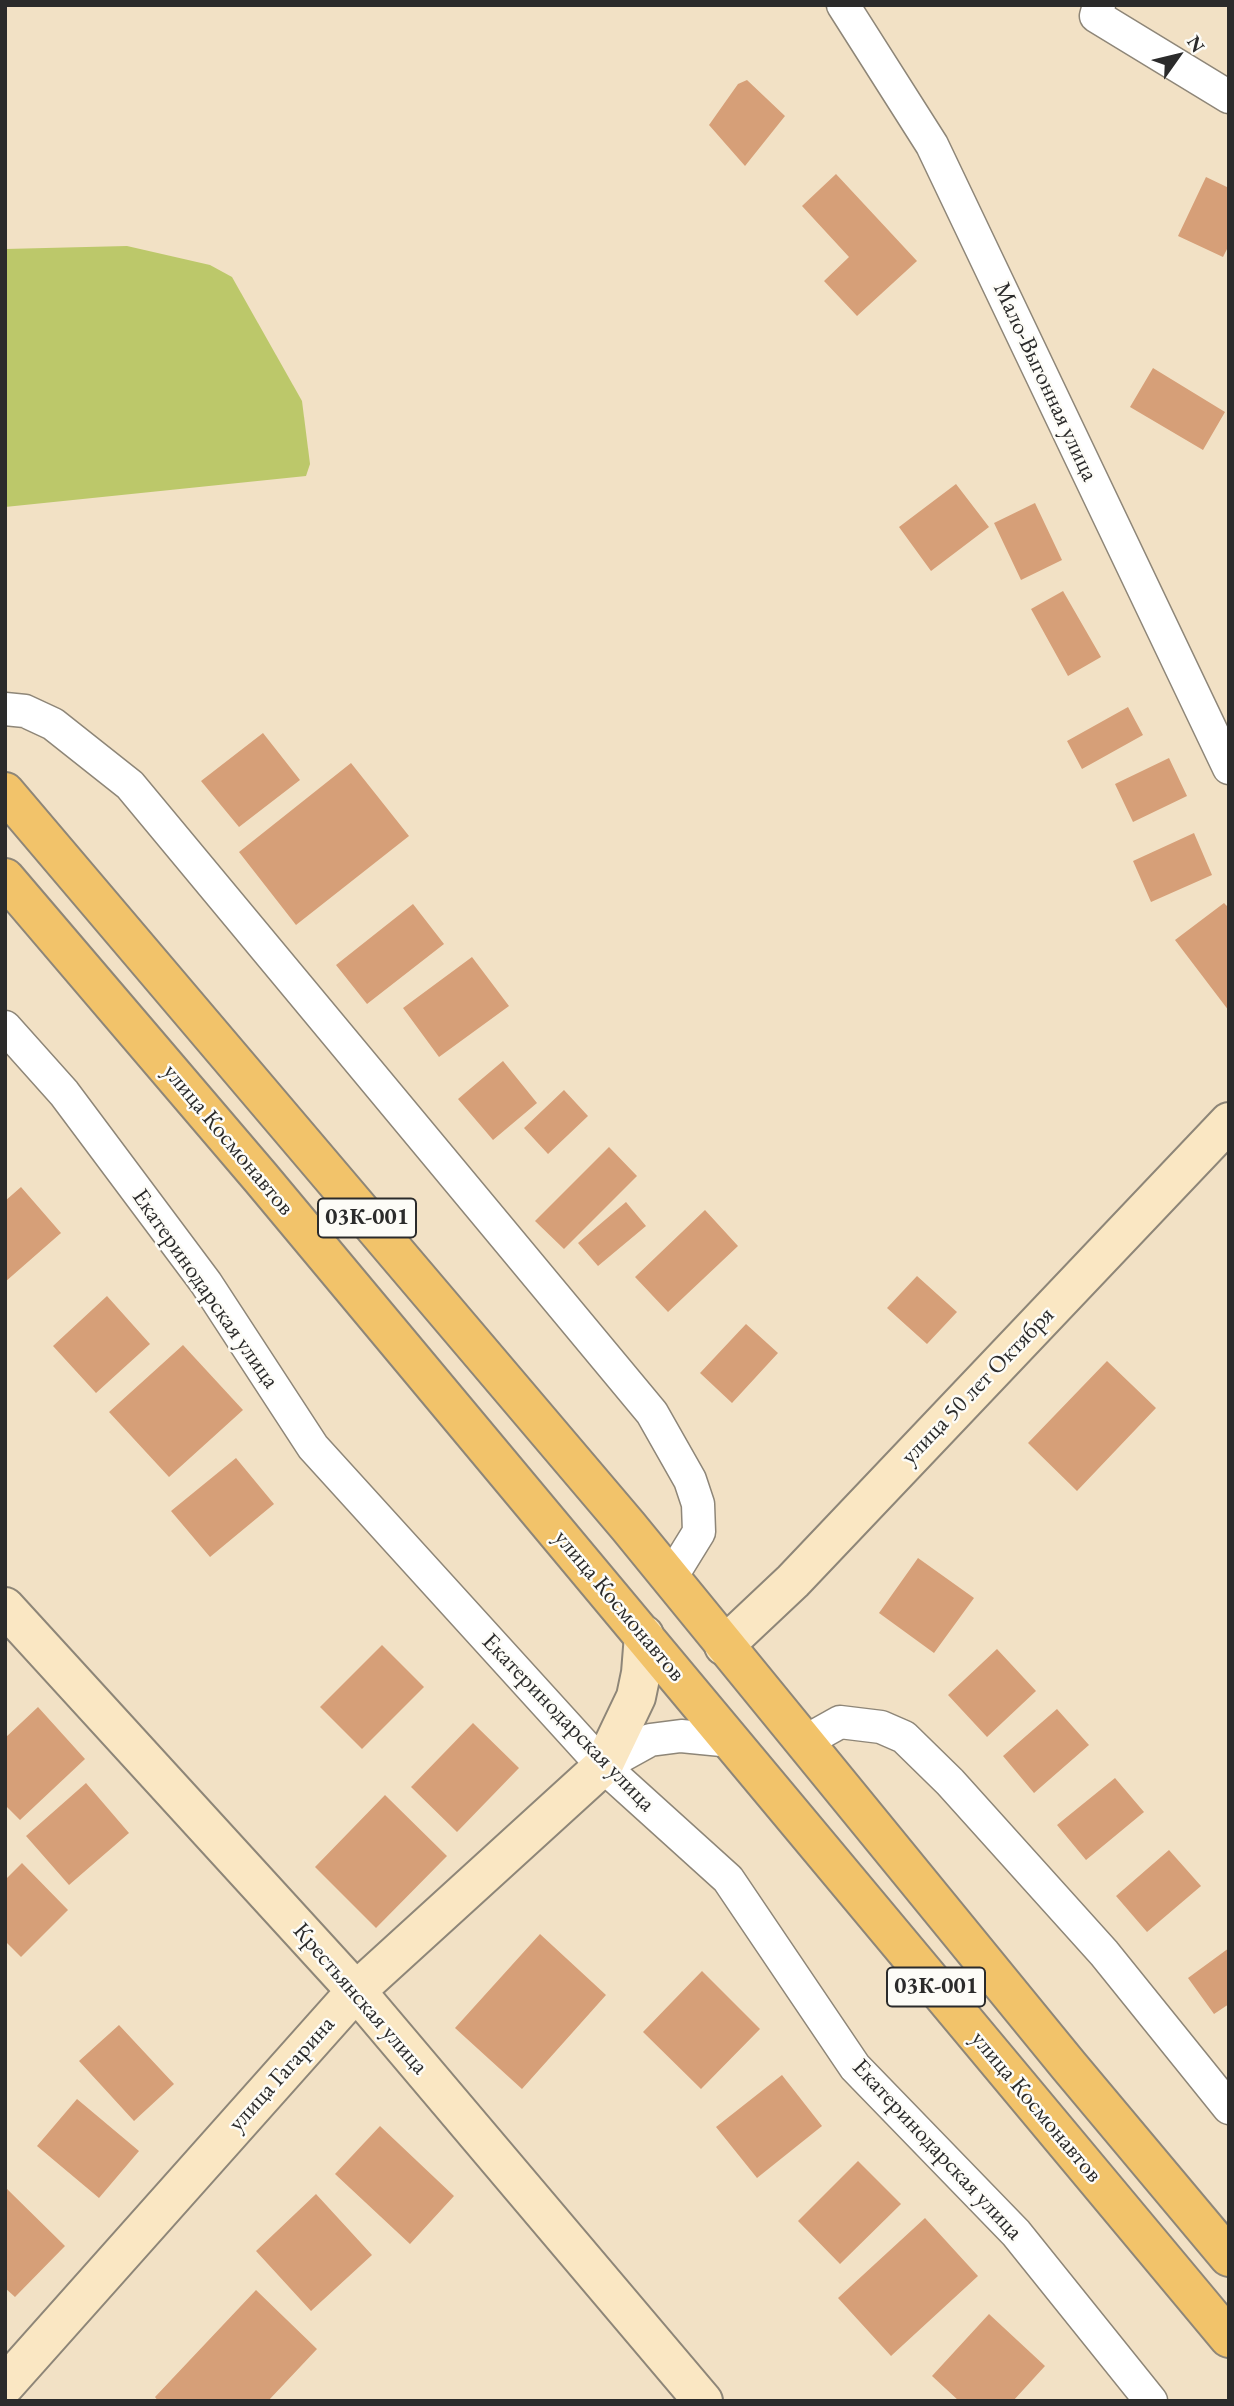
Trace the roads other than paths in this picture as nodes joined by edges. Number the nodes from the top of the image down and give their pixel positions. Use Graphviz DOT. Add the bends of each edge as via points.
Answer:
graph roads {
  1 [pos="844,5"];
  2 [pos="1098,11"];
  3 [pos="1229,97"];
  4 [pos="5,709"];
  5 [pos="1229,768"];
  6 [pos="5,792"];
  7 [pos="5,878"];
  8 [pos="5,1027"];
  9 [pos="1229,1122"];
  10 [pos="670,1579"];
  11 [pos="8,1617"];
  12 [pos="644,1635"];
  13 [pos="724,1646"];
  14 [pos="732,1741"];
  15 [pos="806,1741"];
  16 [pos="603,1766"];
  17 [pos="356,1991"];
  18 [pos="1229,2108"];
  19 [pos="1229,2257"];
  20 [pos="1229,2338"];
  21 [pos="5,2385"];
  22 [pos="703,2401"];
  23 [pos="1151,2401"];
  1 -- 5 [label="street, Мало-Выгонная улица" via="932,145"];
  2 -- 3 [label="street"];
  4 -- 10 [label="street" via="25,711 53,724 130,785 652,1413 690,1480 698,1504 699,1532"];
  6 -- 10 [label="main road, 03К-001"];
  7 -- 12 [label="main road, улица Космонавтов / 03К-001"];
  8 -- 16 [label="street, Екатеринодарская улица" via="64,1093 206,1283 313,1447"];
  9 -- 13 [label="main road, улица 50 лет Октября" via="793,1581"];
  10 -- 13 [label="main road, 03К-001"];
  11 -- 17 [label="main road, Крестьянская улица"];
  12 -- 14 [label="main road, улица Космонавтов / 03К-001"];
  12 -- 16 [label="main road, улица Гагарина" via="636,1697"];
  13 -- 15 [label="main road, 03К-001"];
  14 -- 16 [label="street" via="681,1736 650,1740"];
  14 -- 20 [label="main road, улица Космонавтов / 03К-001"];
  15 -- 18 [label="street" via="840,1721 881,1727 904,1737 1104,1954"];
  15 -- 19 [label="main road, 03К-001"];
  16 -- 17 [label="main road, улица Гагарина"];
  16 -- 23 [label="street, Екатеринодарская улица" via="728,1879 855,2067 1016,2233"];
  17 -- 21 [label="main road, улица Гагарина"];
  17 -- 22 [label="main road, Крестьянская улица"];
}
